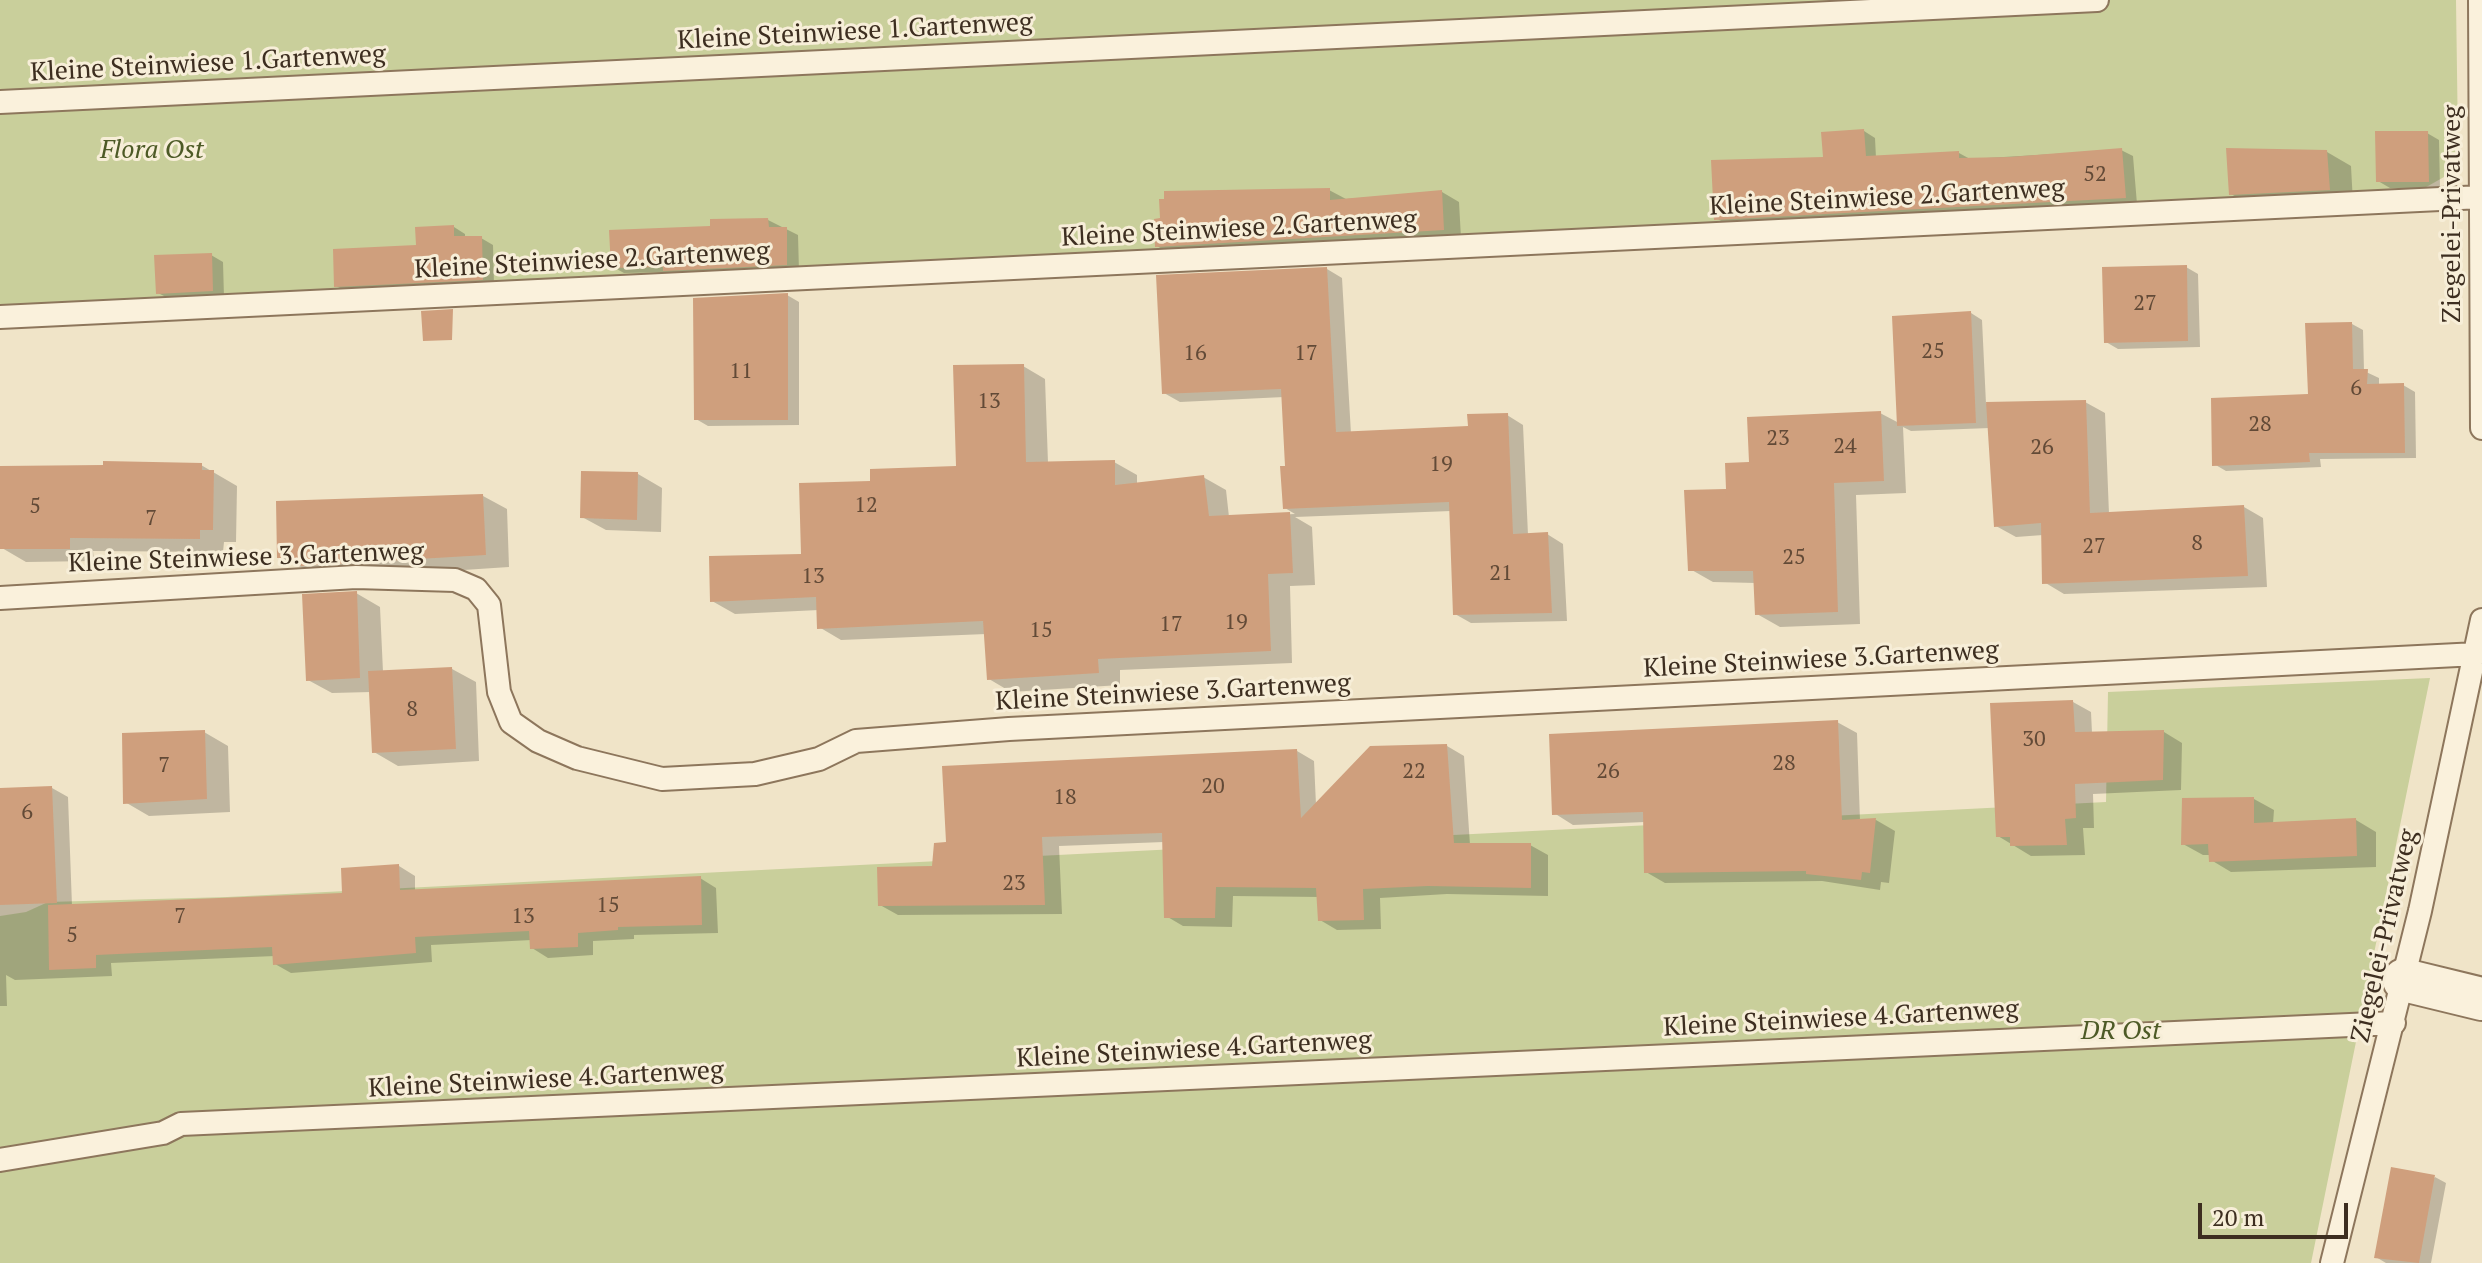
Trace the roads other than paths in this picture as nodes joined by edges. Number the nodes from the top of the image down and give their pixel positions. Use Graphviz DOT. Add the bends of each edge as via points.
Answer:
graph roads {
  1 [pos="2097,0"];
  2 [pos="2480,0"];
  3 [pos="0,102"];
  4 [pos="2482,197"];
  5 [pos="0,317"];
  6 [pos="2482,428"];
  7 [pos="0,598"];
  8 [pos="2482,620"];
  9 [pos="2477,654"];
  10 [pos="2404,980"];
  11 [pos="2482,999"];
  12 [pos="2394,1023"];
  13 [pos="0,1160"];
  14 [pos="2332,1263"];
  1 -- 3 [label="lane, Kleine Steinwiese 1.Gartenweg"];
  2 -- 4 [label="lane, Ziegelei-Privatweg"];
  4 -- 5 [label="lane, Kleine Steinwiese 2.Gartenweg"];
  4 -- 6 [label="lane, Ziegelei-Privatweg"];
  7 -- 9 [label="lane, Kleine Steinwiese 3.Gartenweg" via="356,577 455,580 476,589 489,605 499,692 511,722 577,758 662,779 755,774 819,759 856,741 1009,729"];
  8 -- 9 [label="lane, Ziegelei-Privatweg"];
  9 -- 10 [label="lane, Ziegelei-Privatweg"];
  10 -- 11 [label="street"];
  10 -- 12 [label="lane, Ziegelei-Privatweg"];
  12 -- 13 [label="lane, Kleine Steinwiese 4.Gartenweg" via="181,1124 163,1133"];
  12 -- 14 [label="lane, Ziegelei-Privatweg"];
}
